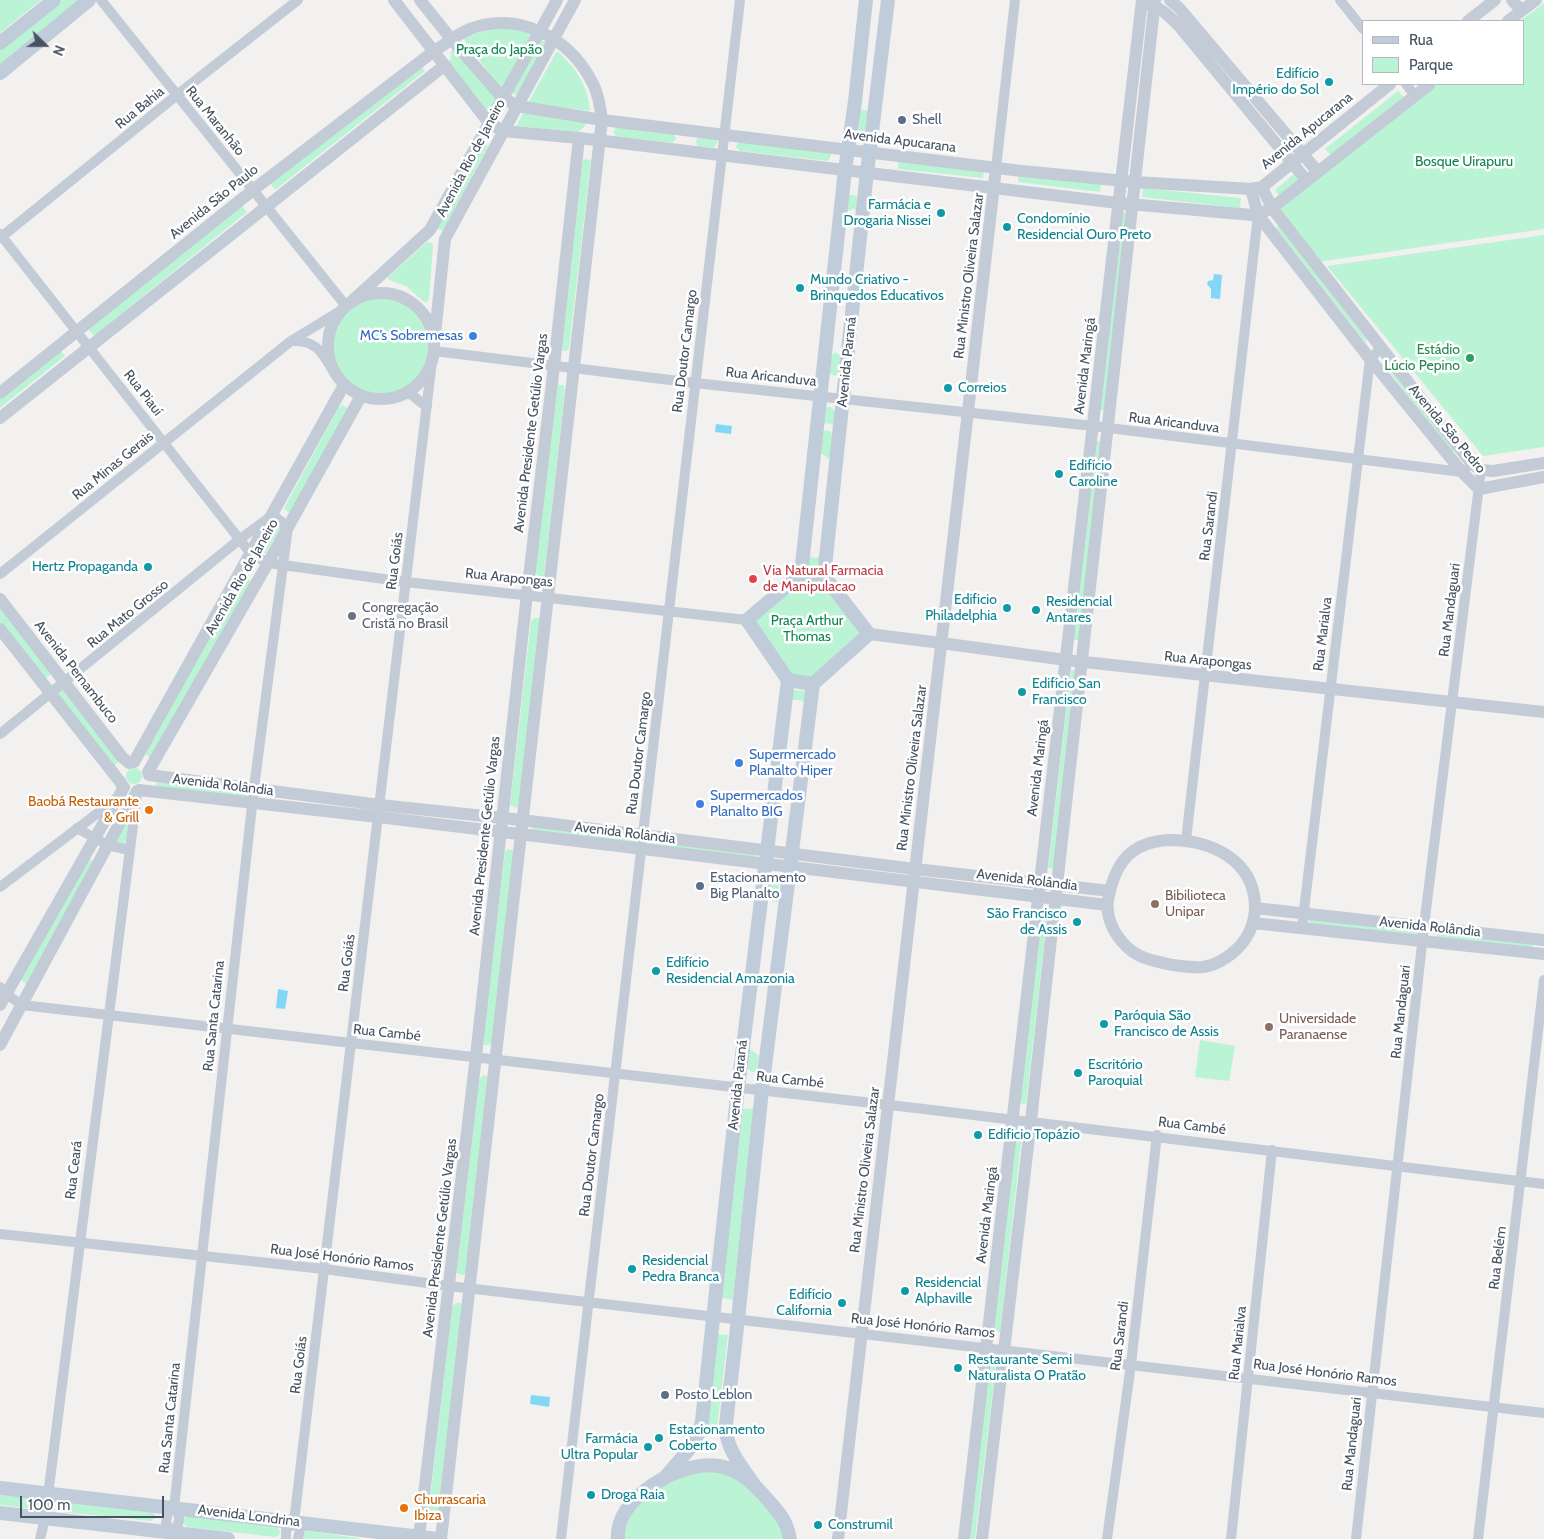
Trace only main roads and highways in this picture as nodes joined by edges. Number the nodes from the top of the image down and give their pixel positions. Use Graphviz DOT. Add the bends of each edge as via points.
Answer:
graph roads {
  1 [pos="54,0"];
  2 [pos="89,0"];
  3 [pos="866,0"];
  4 [pos="888,0"];
  5 [pos="0,43"];
  6 [pos="0,73"];
  7 [pos="855,101"];
  8 [pos="876,104"];
  9 [pos="842,197"];
  10 [pos="864,199"];
  11 [pos="823,371"];
  12 [pos="846,372"];
  13 [pos="817,434"];
  14 [pos="839,436"];
  15 [pos="804,546"];
  16 [pos="827,546"];
  17 [pos="801,574"];
  18 [pos="824,576"];
  19 [pos="788,680"];
  20 [pos="813,684"];
  21 [pos="664,1479"];
  22 [pos="753,1482"];
  23 [pos="0,1488"];
  24 [pos="0,1513"];
  25 [pos="785,1519"];
  26 [pos="153,1534"];
  27 [pos="379,1536"];
  28 [pos="228,1539"];
  29 [pos="439,1539"];
  30 [pos="618,1539"];
  31 [pos="790,1539"];
  32 [pos="802,1539"];
  1 -- 5 [label="main road"];
  2 -- 6 [label="main road"];
  3 -- 7 [label="main road, Avenida Paraná"];
  4 -- 8 [label="main road, Avenida Paraná"];
  7 -- 8 [label="main road" via="865,108"];
  7 -- 9 [label="main road, Avenida Paraná"];
  8 -- 10 [label="main road, Avenida Paraná"];
  9 -- 10 [label="main road" via="856,192"];
  9 -- 11 [label="main road, Avenida Paraná"];
  10 -- 12 [label="main road, Avenida Paraná"];
  11 -- 12 [label="main road" via="834,379"];
  11 -- 13 [label="main road, Avenida Paraná"];
  12 -- 14 [label="main road, Avenida Paraná"];
  13 -- 14 [label="main road" via="820,429 832,427"];
  13 -- 15 [label="main road, Avenida Paraná"];
  14 -- 16 [label="main road, Avenida Paraná"];
  15 -- 16 [label="main road" via="812,554 824,551"];
  15 -- 17 [label="main road, Avenida Paraná"];
  16 -- 18 [label="main road, Avenida Paraná"];
  17 -- 18 [label="main road"];
  17 -- 19 [label="main road" via="747,620"];
  18 -- 20 [label="main road" via="869,634"];
  19 -- 20 [label="main road"];
  19 -- 21 [label="main road, Avenida Paraná" via="700,1431"];
  20 -- 22 [label="main road, Avenida Paraná" via="762,1090 726,1434 734,1456"];
  21 -- 22 [label="main road" via="689,1468 712,1465 732,1470"];
  21 -- 30 [label="main road" via="641,1494 624,1512"];
  22 -- 25 [label="main road, Avenida Paraná"];
  23 -- 27 [label="main road, Avenida Londrina" via="294,1522"];
  24 -- 26 [label="main road, Avenida Londrina"];
  25 -- 31 [label="main road"];
  25 -- 32 [label="main road, Avenida Paraná"];
  26 -- 28 [label="main road, Avenida Londrina" via="171,1532"];
  27 -- 29 [label="main road, Avenida Londrina"];
}
